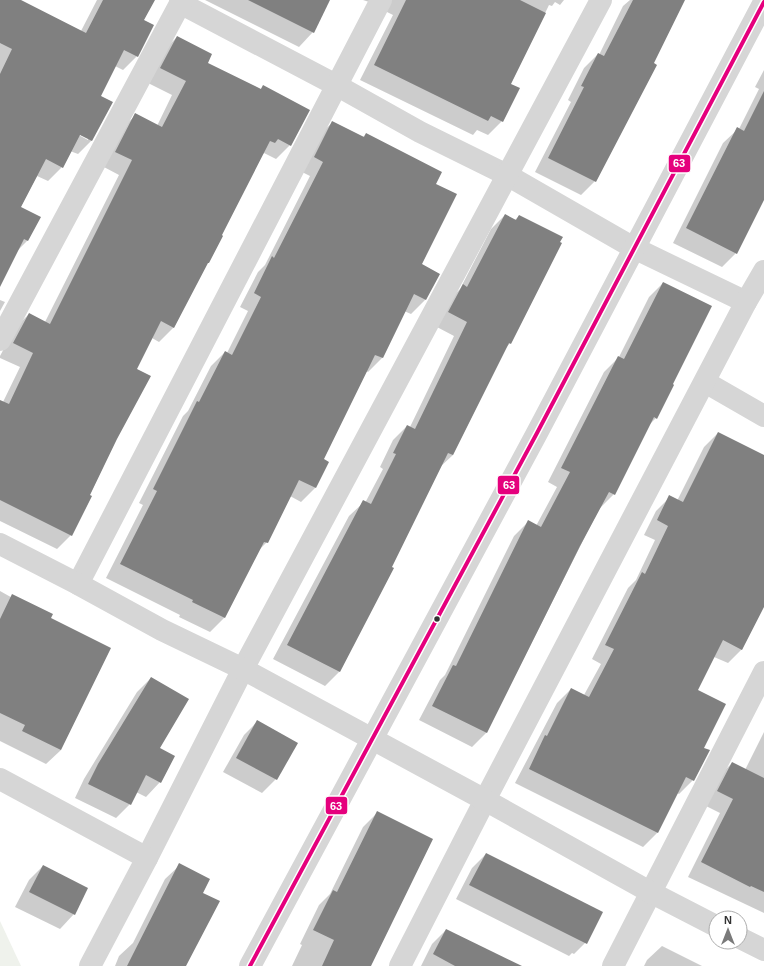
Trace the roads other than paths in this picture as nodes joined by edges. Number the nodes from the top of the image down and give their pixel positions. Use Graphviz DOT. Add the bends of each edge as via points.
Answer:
graph roads {
  1 [pos="381,0"];
  2 [pos="601,0"];
  3 [pos="181,1"];
  4 [pos="764,2"];
  5 [pos="336,85"];
  6 [pos="507,175"];
  7 [pos="634,248"];
  8 [pos="764,271"];
  9 [pos="746,302"];
  10 [pos="0,340"];
  11 [pos="704,382"];
  12 [pos="764,416"];
  13 [pos="0,544"];
  14 [pos="78,584"];
  15 [pos="243,669"];
  16 [pos="764,672"];
  17 [pos="372,739"];
  18 [pos="0,779"];
  19 [pos="485,800"];
  20 [pos="147,858"];
  21 [pos="652,893"];
  22 [pos="708,922"];
  23 [pos="748,942"];
  24 [pos="764,950"];
  25 [pos="90,966"];
  26 [pos="250,966"];
  27 [pos="400,966"];
  28 [pos="613,966"];
  1 -- 5 [label="street"];
  2 -- 6 [label="street"];
  3 -- 5 [label="street"];
  3 -- 10 [label="street"];
  4 -- 7 [label="street"];
  5 -- 6 [label="street" via="420,132"];
  5 -- 14 [label="street"];
  6 -- 7 [label="street"];
  6 -- 15 [label="street"];
  7 -- 9 [label="street"];
  7 -- 17 [label="street"];
  8 -- 9 [label="street"];
  9 -- 11 [label="street"];
  11 -- 12 [label="street"];
  11 -- 19 [label="street"];
  13 -- 14 [label="street"];
  14 -- 15 [label="street" via="162,630"];
  15 -- 17 [label="street"];
  15 -- 20 [label="street"];
  16 -- 21 [label="street"];
  17 -- 19 [label="street"];
  17 -- 26 [label="street"];
  18 -- 20 [label="street"];
  19 -- 21 [label="street"];
  19 -- 27 [label="street"];
  20 -- 25 [label="street"];
  21 -- 22 [label="street"];
  21 -- 28 [label="street"];
  23 -- 24 [label="street"];
}
